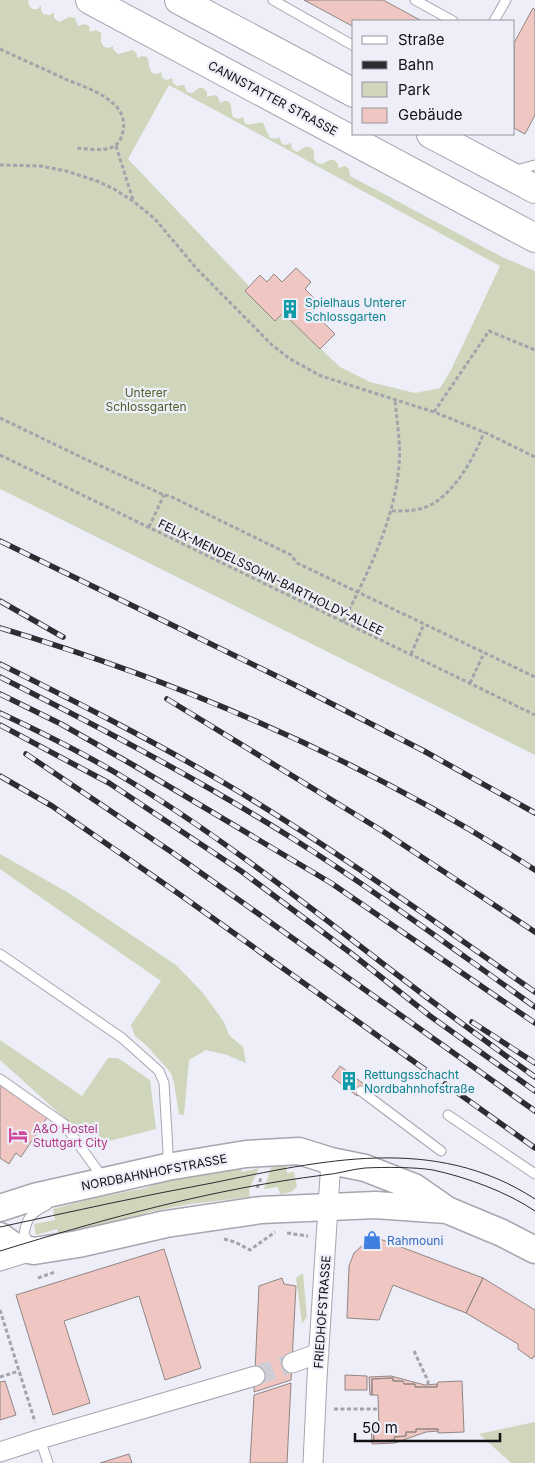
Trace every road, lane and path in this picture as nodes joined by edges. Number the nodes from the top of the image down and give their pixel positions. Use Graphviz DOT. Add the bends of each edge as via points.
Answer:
graph roads {
  1 [pos="90,0"];
  2 [pos="179,0"];
  3 [pos="273,0"];
  4 [pos="415,0"];
  5 [pos="506,0"];
  6 [pos="451,20"];
  7 [pos="495,20"];
  8 [pos="352,45"];
  9 [pos="0,50"];
  10 [pos="352,92"];
  11 [pos="433,135"];
  12 [pos="116,146"];
  13 [pos="76,148"];
  14 [pos="0,165"];
  15 [pos="535,165"];
  16 [pos="502,171"];
  17 [pos="535,189"];
  18 [pos="133,201"];
  19 [pos="535,238"];
  20 [pos="535,350"];
  21 [pos="395,400"];
  22 [pos="434,412"];
  23 [pos="0,418"];
  24 [pos="484,432"];
  25 [pos="0,455"];
  26 [pos="535,457"];
  27 [pos="164,495"];
  28 [pos="392,511"];
  29 [pos="149,527"];
  30 [pos="358,591"];
  31 [pos="343,622"];
  32 [pos="424,624"];
  33 [pos="484,652"];
  34 [pos="411,654"];
  35 [pos="535,677"];
  36 [pos="470,683"];
  37 [pos="535,715"];
  38 [pos="0,954"];
  39 [pos="0,1079"];
  40 [pos="361,1091"];
  41 [pos="448,1115"];
  42 [pos="441,1151"];
  43 [pos="331,1161"];
  44 [pos="167,1167"];
  45 [pos="263,1172"];
  46 [pos="535,1174"];
  47 [pos="104,1181"];
  48 [pos="255,1194"];
  49 [pos="0,1199"];
  50 [pos="26,1200"];
  51 [pos="328,1206"];
  52 [pos="0,1208"];
  53 [pos="447,1210"];
  54 [pos="0,1236"];
  55 [pos="327,1237"];
  56 [pos="250,1250"];
  57 [pos="535,1250"];
  58 [pos="34,1251"];
  59 [pos="0,1261"];
  60 [pos="0,1310"];
  61 [pos="414,1351"];
  62 [pos="319,1353"];
  63 [pos="292,1363"];
  64 [pos="19,1371"];
  65 [pos="255,1376"];
  66 [pos="0,1377"];
  67 [pos="428,1387"];
  68 [pos="342,1409"];
  69 [pos="378,1409"];
  70 [pos="40,1439"];
  71 [pos="0,1452"];
  72 [pos="48,1463"];
  73 [pos="313,1463"];
  1 -- 19 [label="main road, CANNSTATTER STRASSE"];
  2 -- 10 [label="main road"];
  3 -- 8 [label="lane"];
  4 -- 6 [label="lane"];
  5 -- 7 [label="lane"];
  9 -- 12 [label="path" via="95,92 114,105 124,124"];
  11 -- 16 [label="main road"];
  12 -- 13 [label="path" via="107,149"];
  12 -- 18 [label="path"];
  14 -- 18 [label="path" via="40,166 66,171 97,180"];
  15 -- 16 [label="lane"];
  16 -- 17 [label="main road"];
  18 -- 21 [label="path" via="155,219 197,269 272,345 321,376"];
  20 -- 22 [label="path" via="489,330"];
  21 -- 22 [label="path"];
  21 -- 28 [label="path" via="399,465"];
  22 -- 24 [label="path"];
  23 -- 27 [label="path"];
  24 -- 26 [label="path"];
  24 -- 28 [label="path" via="477,451 448,492 424,508"];
  25 -- 29 [label="path, FELIX-MENDELSSOHN-BARTHOLDY-ALLEE"];
  27 -- 29 [label="path"];
  27 -- 30 [label="path" via="291,555 298,563"];
  28 -- 30 [label="path"];
  29 -- 31 [label="path, FELIX-MENDELSSOHN-BARTHOLDY-ALLEE"];
  30 -- 31 [label="path"];
  30 -- 32 [label="path"];
  31 -- 34 [label="path, FELIX-MENDELSSOHN-BARTHOLDY-ALLEE"];
  32 -- 33 [label="path"];
  32 -- 34 [label="path"];
  33 -- 35 [label="path"];
  33 -- 36 [label="path"];
  34 -- 36 [label="path, FELIX-MENDELSSOHN-BARTHOLDY-ALLEE"];
  36 -- 37 [label="path, FELIX-MENDELSSOHN-BARTHOLDY-ALLEE"];
  38 -- 44 [label="lane" via="122,1038 159,1071 164,1082"];
  39 -- 47 [label="lane" via="64,1124"];
  40 -- 42 [label="lane"];
  41 -- 46 [label="lane"];
  43 -- 44 [label="street, NORDBAHNHOFSTRASSE" via="299,1151 246,1154"];
  43 -- 51 [label="street, FRIEDHOFSTRASSE"];
  43 -- 53 [label="street, NORDBAHNHOFSTRASSE" via="365,1168 414,1187"];
  44 -- 47 [label="street, NORDBAHNHOFSTRASSE"];
  44 -- 58 [label="lane" via="138,1183 53,1202 34,1212 26,1221 24,1234"];
  45 -- 48 [label="path"];
  47 -- 50 [label="street, NORDBAHNHOFSTRASSE"];
  49 -- 50 [label="street"];
  50 -- 52 [label="street, NORDBAHNHOFSTRASSE"];
  51 -- 53 [label="street, NORDBAHNHOFSTRASSE" via="375,1204"];
  51 -- 55 [label="street, FRIEDHOFSTRASSE"];
  51 -- 58 [label="street, NORDBAHNHOFSTRASSE" via="211,1216"];
  53 -- 57 [label="street, NORDBAHNHOFSTRASSE"];
  54 -- 58 [label="street" via="16,1247"];
  55 -- 56 [label="path" via="278,1230"];
  55 -- 62 [label="street, FRIEDHOFSTRASSE"];
  58 -- 59 [label="street, NORDBAHNHOFSTRASSE"];
  60 -- 64 [label="path"];
  61 -- 67 [label="path"];
  62 -- 63 [label="street"];
  62 -- 73 [label="street, FRIEDHOFSTRASSE"];
  64 -- 66 [label="path"];
  64 -- 70 [label="path"];
  65 -- 70 [label="street"];
  68 -- 69 [label="path"];
  70 -- 71 [label="street"];
  70 -- 72 [label="lane"];
}
